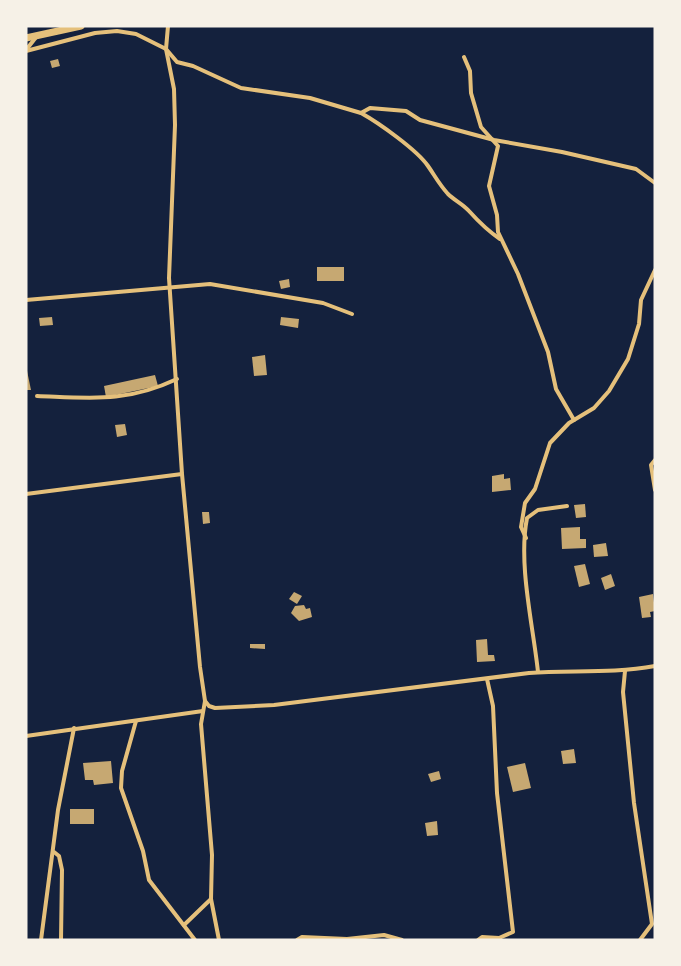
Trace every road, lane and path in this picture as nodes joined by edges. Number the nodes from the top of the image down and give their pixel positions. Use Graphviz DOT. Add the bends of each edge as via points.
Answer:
graph roads {
  1 [pos="81,26"];
  2 [pos="168,26"];
  3 [pos="37,36"];
  4 [pos="26,38"];
  5 [pos="166,49"];
  6 [pos="26,50"];
  7 [pos="464,57"];
  8 [pos="361,113"];
  9 [pos="494,140"];
  10 [pos="655,183"];
  11 [pos="500,239"];
  12 [pos="655,270"];
  13 [pos="170,286"];
  14 [pos="26,300"];
  15 [pos="352,314"];
  16 [pos="177,379"];
  17 [pos="37,396"];
  18 [pos="574,420"];
  19 [pos="655,460"];
  20 [pos="182,474"];
  21 [pos="655,490"];
  22 [pos="26,494"];
  23 [pos="567,506"];
  24 [pos="526,538"];
  25 [pos="655,666"];
  26 [pos="538,672"];
  27 [pos="625,672"];
  28 [pos="487,679"];
  29 [pos="205,700"];
  30 [pos="203,711"];
  31 [pos="136,721"];
  32 [pos="74,728"];
  33 [pos="26,736"];
  34 [pos="54,852"];
  35 [pos="211,899"];
  36 [pos="184,925"];
  37 [pos="356,939"];
  38 [pos="41,940"];
  39 [pos="61,940"];
  40 [pos="196,940"];
  41 [pos="219,940"];
  42 [pos="297,940"];
  43 [pos="402,940"];
  44 [pos="478,940"];
  45 [pos="640,940"];
  1 -- 3 [label="highway"];
  2 -- 5 [label="street"];
  3 -- 4 [label="highway"];
  3 -- 6 [label="street"];
  5 -- 6 [label="street" via="136,34 118,31 95,33"];
  5 -- 8 [label="street" via="177,62 241,88 310,98"];
  5 -- 13 [label="street" via="174,89"];
  7 -- 9 [label="street" via="470,71 471,93 481,127"];
  8 -- 9 [label="street" via="370,108 406,111 420,120"];
  8 -- 11 [label="street" via="408,146 427,165 449,196"];
  9 -- 10 [label="street" via="636,169"];
  9 -- 11 [label="street" via="498,146 489,186"];
  11 -- 18 [label="street" via="518,274 544,343 556,389"];
  12 -- 18 [label="street" via="641,300 639,324 628,359 609,391 594,408"];
  13 -- 14 [label="street"];
  13 -- 15 [label="street" via="210,284 323,303"];
  13 -- 16 [label="street"];
  16 -- 17 [label="street" via="157,389 112,399"];
  16 -- 20 [label="street"];
  18 -- 24 [label="street" via="550,443 535,489 525,503 521,527"];
  19 -- 21 [label="street" via="651,465"];
  20 -- 22 [label="street"];
  20 -- 29 [label="street"];
  23 -- 24 [label="street" via="538,510 528,518"];
  24 -- 26 [label="street" via="527,590"];
  25 -- 27 [label="street"];
  26 -- 27 [label="street"];
  26 -- 28 [label="street"];
  27 -- 45 [label="street" via="623,692 634,803 652,924"];
  28 -- 29 [label="street" via="264,705 215,708"];
  28 -- 44 [label="street" via="493,706 497,793 513,932 499,938 482,937"];
  29 -- 30 [label="street"];
  30 -- 31 [label="street"];
  30 -- 35 [label="street" via="201,724 212,855"];
  31 -- 32 [label="street"];
  31 -- 36 [label="street" via="122,771 122,788 149,880"];
  32 -- 33 [label="street"];
  32 -- 34 [label="street" via="58,810"];
  34 -- 38 [label="street"];
  34 -- 39 [label="street" via="59,856 62,870"];
  35 -- 36 [label="street"];
  35 -- 41 [label="street"];
  36 -- 40 [label="street"];
  37 -- 42 [label="street" via="302,937"];
  37 -- 43 [label="street" via="384,935"];
}
